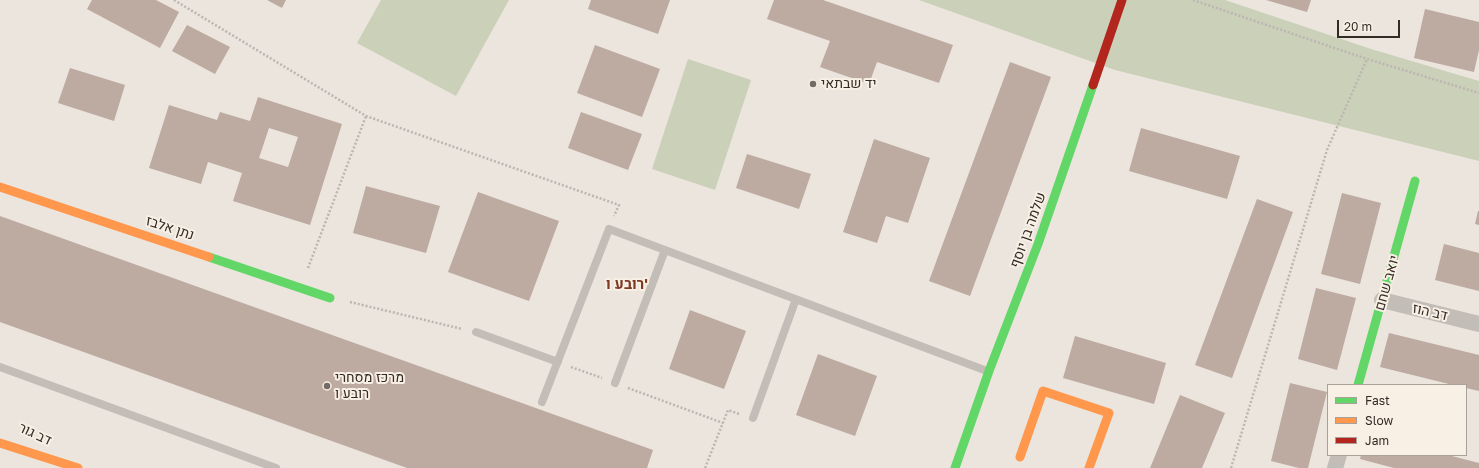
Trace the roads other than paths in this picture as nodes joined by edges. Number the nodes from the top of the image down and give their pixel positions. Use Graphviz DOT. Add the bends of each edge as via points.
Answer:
graph roads {
  1 [pos="1122,0"];
  2 [pos="1415,181"];
  3 [pos="0,187"];
  4 [pos="665,250"];
  5 [pos="330,298"];
  6 [pos="796,299"];
  7 [pos="1382,300"];
  8 [pos="1479,324"];
  9 [pos="476,332"];
  10 [pos="558,362"];
  11 [pos="0,367"];
  12 [pos="989,371"];
  13 [pos="615,383"];
  14 [pos="1358,384"];
  15 [pos="542,402"];
  16 [pos="753,418"];
  17 [pos="0,434"];
  18 [pos="0,443"];
  19 [pos="1339,456"];
  20 [pos="1020,457"];
  21 [pos="57,460"];
  22 [pos="78,468"];
  23 [pos="276,468"];
  24 [pos="955,468"];
  25 [pos="1089,468"];
  26 [pos="1335,468"];
  1 -- 12 [label="street, שלמה בן יוסף" via="1038,244"];
  2 -- 7 [label="street, יואב שחם"];
  3 -- 5 [label="street, נתן אלבז"];
  4 -- 6 [label="lane"];
  4 -- 10 [label="lane" via="609,229"];
  4 -- 13 [label="lane"];
  6 -- 12 [label="lane"];
  6 -- 16 [label="lane"];
  7 -- 8 [label="street, דב הוז"];
  7 -- 14 [label="street, יואב שחם"];
  9 -- 10 [label="lane"];
  10 -- 15 [label="lane"];
  11 -- 23 [label="lane"];
  12 -- 24 [label="street, שלמה בן יוסף"];
  17 -- 21 [label="street, דב גור"];
  18 -- 21 [label="street, דב גור"];
  19 -- 26 [label="street"];
  20 -- 25 [label="street" via="1043,391 1109,414"];
  21 -- 22 [label="street, דב גור"];
}
